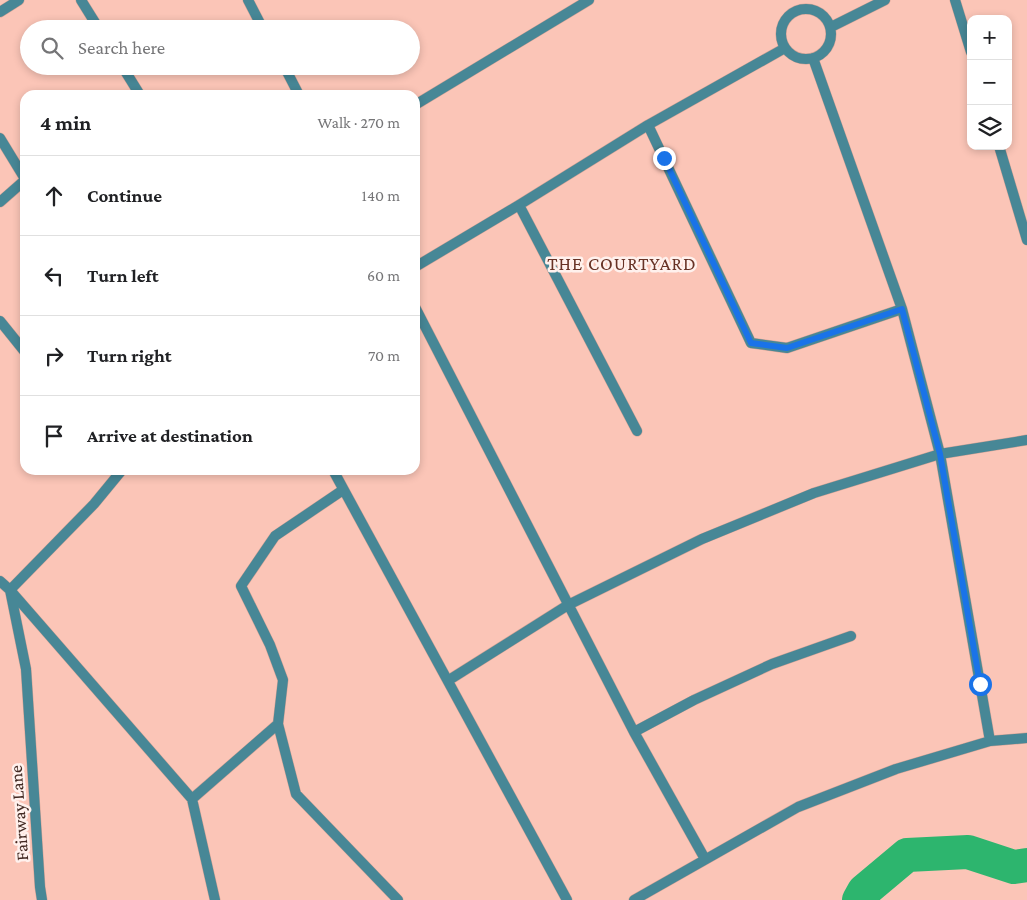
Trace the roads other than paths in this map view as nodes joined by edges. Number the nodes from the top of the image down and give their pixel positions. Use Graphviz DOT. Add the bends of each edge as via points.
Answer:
graph roads {
  1 [pos="19,0"];
  2 [pos="81,0"];
  3 [pos="248,0"];
  4 [pos="589,0"];
  5 [pos="885,0"];
  6 [pos="955,0"];
  7 [pos="798,4"];
  8 [pos="0,12"];
  9 [pos="93,20"];
  10 [pos="259,20"];
  11 [pos="831,27"];
  12 [pos="967,39"];
  13 [pos="785,48"];
  14 [pos="813,58"];
  15 [pos="128,75"];
  16 [pos="289,75"];
  17 [pos="137,90"];
  18 [pos="296,90"];
  19 [pos="420,102"];
  20 [pos="648,125"];
  21 [pos="0,138"];
  22 [pos="1000,150"];
  23 [pos="20,171"];
  24 [pos="20,184"];
  25 [pos="0,202"];
  26 [pos="519,206"];
  27 [pos="1027,240"];
  28 [pos="420,264"];
  29 [pos="902,309"];
  30 [pos="420,317"];
  31 [pos="0,321"];
  32 [pos="20,346"];
  33 [pos="637,431"];
  34 [pos="1027,440"];
  35 [pos="940,454"];
  36 [pos="118,475"];
  37 [pos="336,475"];
  38 [pos="343,490"];
  39 [pos="0,581"];
  40 [pos="10,590"];
  41 [pos="568,605"];
  42 [pos="851,636"];
  43 [pos="449,680"];
  44 [pos="278,724"];
  45 [pos="634,732"];
  46 [pos="1027,738"];
  47 [pos="990,741"];
  48 [pos="192,799"];
  49 [pos="705,859"];
  50 [pos="42,900"];
  51 [pos="215,900"];
  52 [pos="398,900"];
  53 [pos="567,900"];
  54 [pos="634,900"];
  1 -- 8 [label="street"];
  2 -- 9 [label="street"];
  3 -- 10 [label="street"];
  4 -- 19 [label="street"];
  5 -- 11 [label="street"];
  6 -- 12 [label="street"];
  7 -- 11 [label="street" via="820,12"];
  7 -- 13 [label="street" via="785,18 781,29"];
  11 -- 14 [label="street" via="827,48"];
  13 -- 14 [label="street" via="799,58"];
  13 -- 20 [label="street"];
  14 -- 29 [label="street"];
  15 -- 17 [label="street"];
  16 -- 18 [label="street"];
  20 -- 26 [label="street"];
  20 -- 29 [label="street" via="751,343 787,348"];
  21 -- 23 [label="street"];
  22 -- 27 [label="street"];
  24 -- 25 [label="street"];
  26 -- 28 [label="street"];
  26 -- 33 [label="street"];
  29 -- 35 [label="street"];
  30 -- 41 [label="street"];
  31 -- 32 [label="street"];
  34 -- 35 [label="street"];
  35 -- 41 [label="street" via="805,497 702,539"];
  35 -- 47 [label="street"];
  36 -- 40 [label="street"];
  37 -- 38 [label="street"];
  38 -- 43 [label="street"];
  38 -- 44 [label="street" via="275,536 241,586 283,680"];
  39 -- 40 [label="street"];
  40 -- 48 [label="street"];
  40 -- 50 [label="street, Fairway Lane" via="26,669"];
  41 -- 43 [label="street"];
  41 -- 45 [label="street"];
  42 -- 45 [label="street" via="772,664"];
  43 -- 53 [label="street"];
  44 -- 48 [label="street"];
  44 -- 52 [label="street" via="296,794"];
  45 -- 49 [label="street"];
  46 -- 47 [label="street"];
  47 -- 49 [label="street" via="896,768 798,807"];
  48 -- 51 [label="street"];
  49 -- 54 [label="street"];
}
